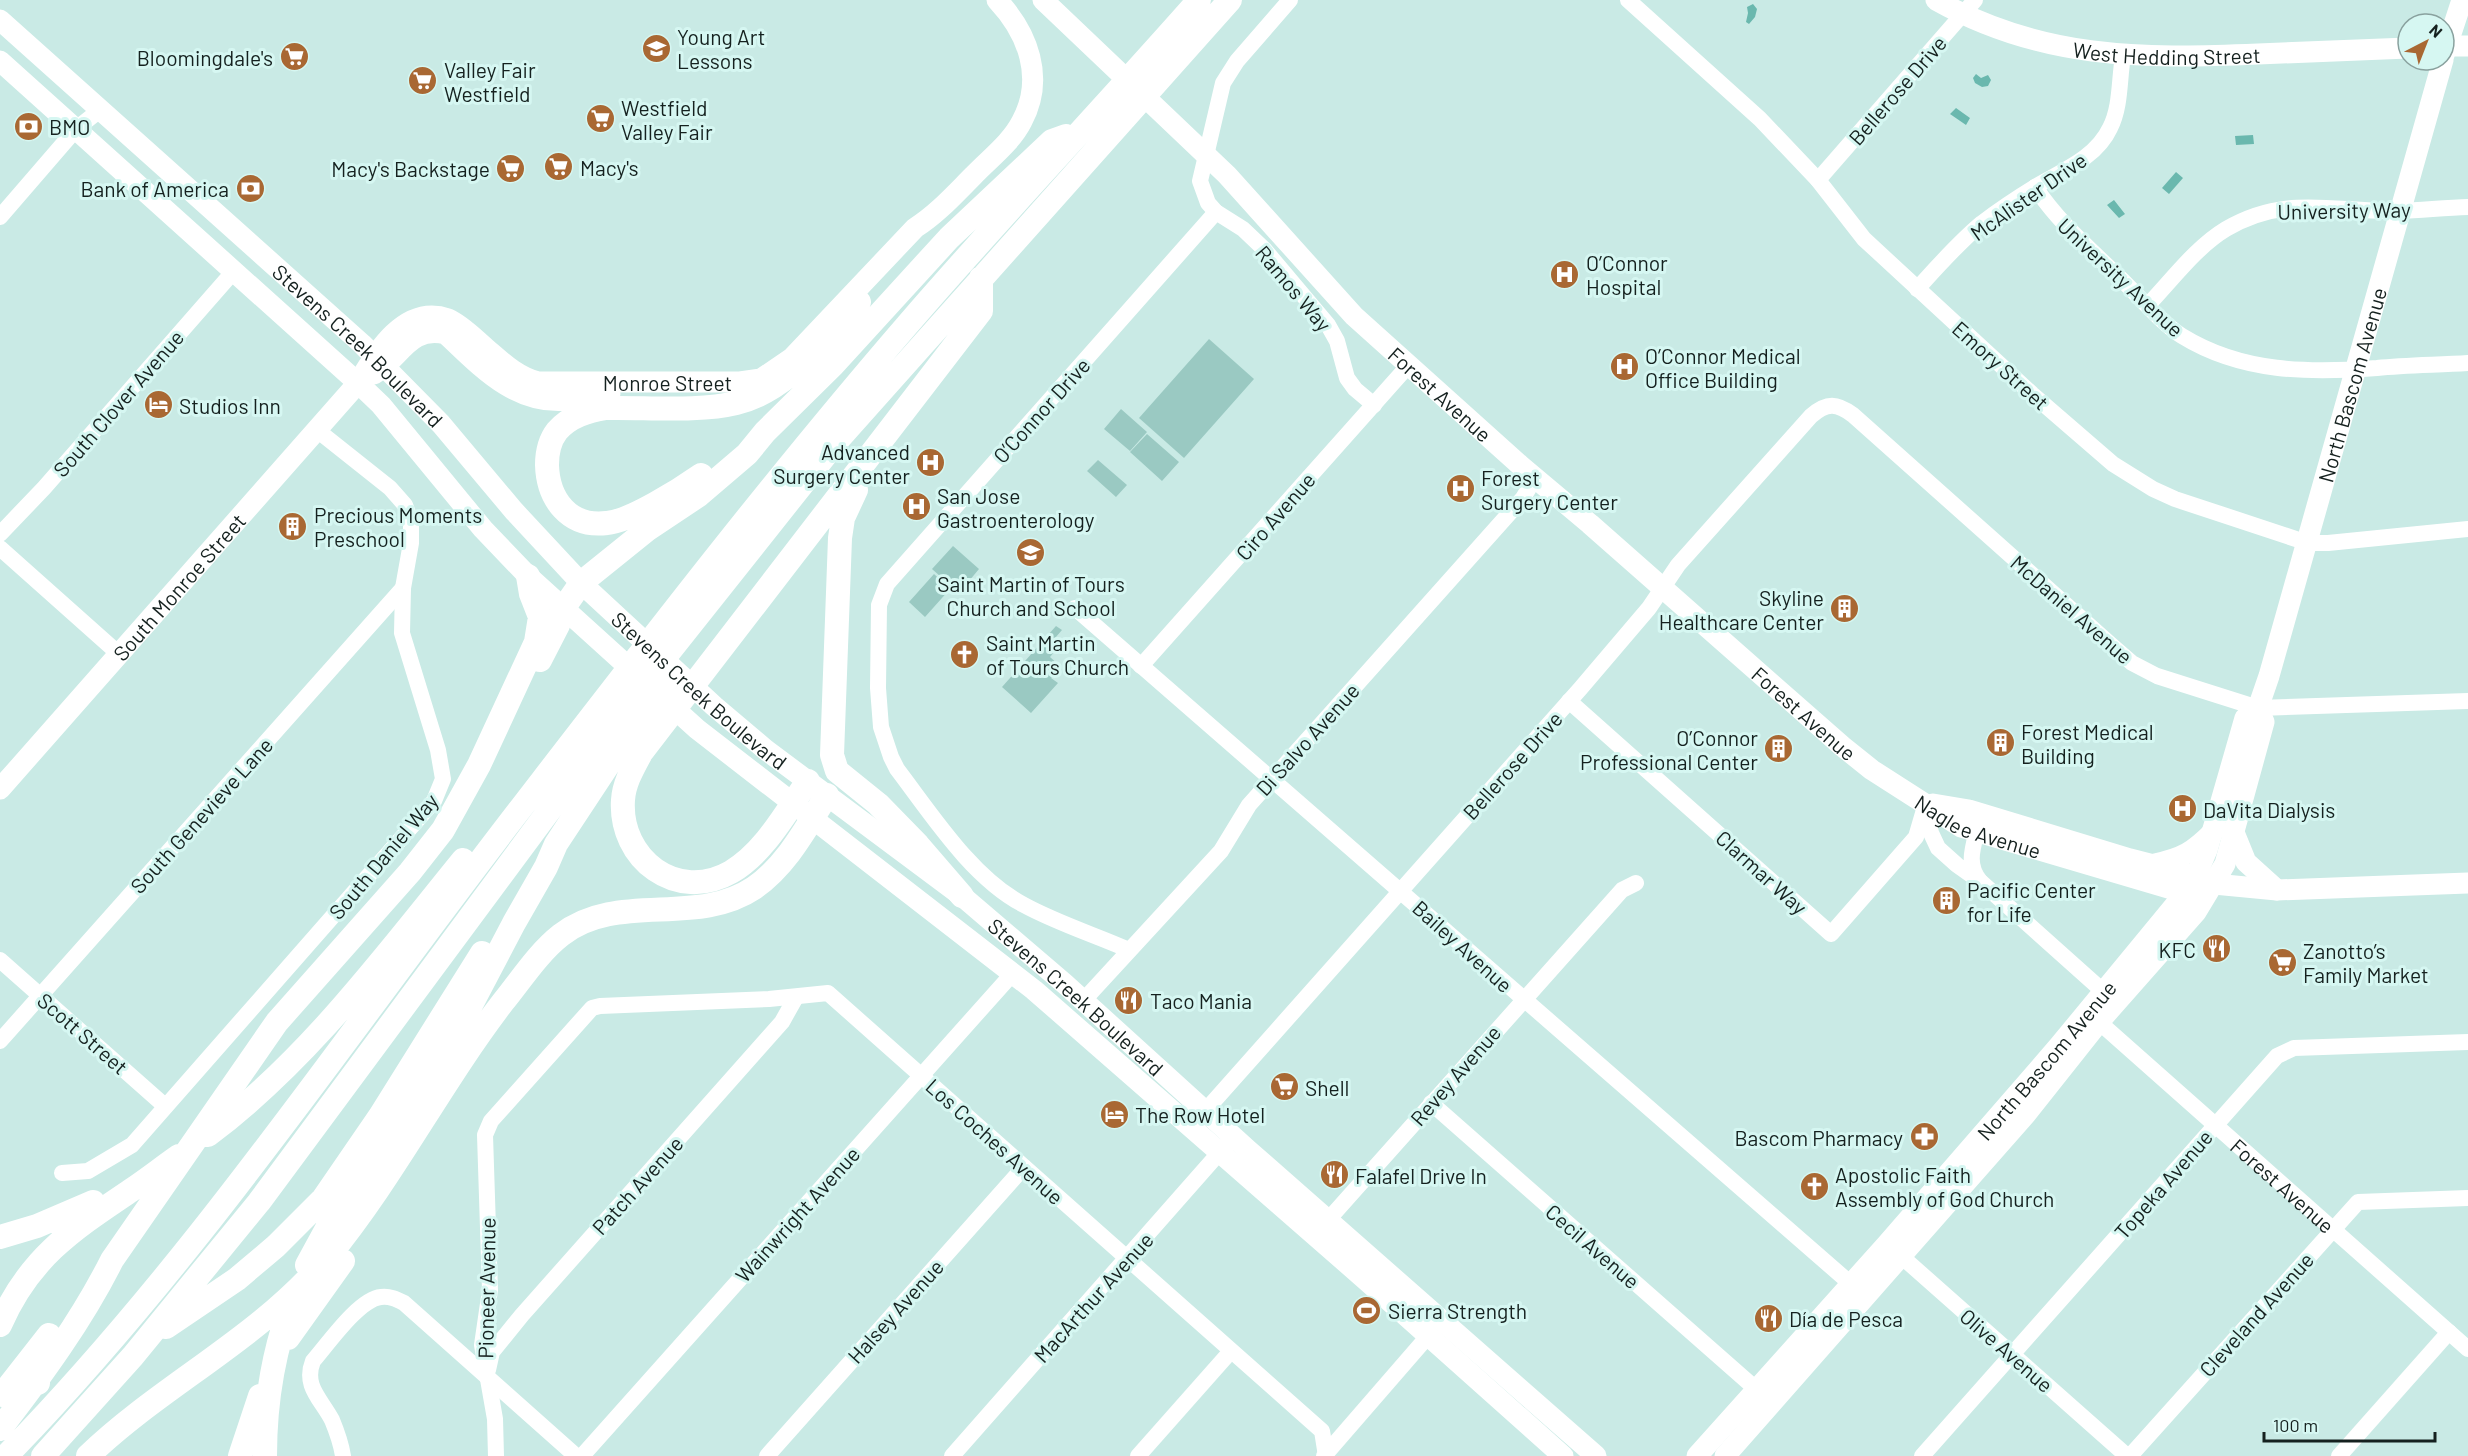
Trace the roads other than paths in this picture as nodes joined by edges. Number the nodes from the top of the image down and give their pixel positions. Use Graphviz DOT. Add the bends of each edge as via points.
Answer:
graph roads {
  1 [pos="997,0"];
  2 [pos="1043,0"];
  3 [pos="1199,0"];
  4 [pos="1230,0"];
  5 [pos="1290,0"];
  6 [pos="1628,0"];
  7 [pos="1936,0"];
  8 [pos="2462,0"];
  9 [pos="1969,8"];
  10 [pos="2456,17"];
  11 [pos="0,20"];
  12 [pos="2396,48"];
  13 [pos="2123,56"];
  14 [pos="0,61"];
  15 [pos="2438,72"];
  16 [pos="1148,75"];
  17 [pos="1126,98"];
  18 [pos="95,105"];
  19 [pos="76,129"];
  20 [pos="1083,130"];
  21 [pos="1818,180"];
  22 [pos="2035,187"];
  23 [pos="2468,207"];
  24 [pos="2400,211"];
  25 [pos="1216,212"];
  26 [pos="0,217"];
  27 [pos="931,218"];
  28 [pos="234,271"];
  29 [pos="981,278"];
  30 [pos="1917,288"];
  31 [pos="859,302"];
  32 [pos="2148,305"];
  33 [pos="379,362"];
  34 [pos="2468,363"];
  35 [pos="1408,366"];
  36 [pos="2355,370"];
  37 [pos="358,383"];
  38 [pos="1831,404"];
  39 [pos="1374,405"];
  40 [pos="317,430"];
  41 [pos="765,432"];
  42 [pos="885,435"];
  43 [pos="1535,478"];
  44 [pos="2468,529"];
  45 [pos="0,534"];
  46 [pos="2308,543"];
  47 [pos="0,548"];
  48 [pos="528,576"];
  49 [pos="403,588"];
  50 [pos="1664,589"];
  51 [pos="588,590"];
  52 [pos="1075,608"];
  53 [pos="570,616"];
  54 [pos="696,617"];
  55 [pos="119,654"];
  56 [pos="1142,666"];
  57 [pos="1569,701"];
  58 [pos="2468,701"];
  59 [pos="2258,708"];
  60 [pos="479,765"];
  61 [pos="1271,780"];
  62 [pos="817,788"];
  63 [pos="0,789"];
  64 [pos="792,803"];
  65 [pos="1926,803"];
  66 [pos="519,810"];
  67 [pos="813,818"];
  68 [pos="1977,831"];
  69 [pos="2223,831"];
  70 [pos="556,844"];
  71 [pos="2151,864"];
  72 [pos="1981,882"];
  73 [pos="1636,883"];
  74 [pos="2468,883"];
  75 [pos="2198,884"];
  76 [pos="2277,890"];
  77 [pos="1399,891"];
  78 [pos="962,896"];
  79 [pos="1129,950"];
  80 [pos="0,960"];
  81 [pos="1013,973"];
  82 [pos="518,982"];
  83 [pos="1034,990"];
  84 [pos="2105,993"];
  85 [pos="40,996"];
  86 [pos="796,997"];
  87 [pos="1523,999"];
  88 [pos="1082,1002"];
  89 [pos="2099,1022"];
  90 [pos="0,1041"];
  91 [pos="2468,1042"];
  92 [pos="921,1075"];
  93 [pos="1431,1103"];
  94 [pos="165,1106"];
  95 [pos="1198,1119"];
  96 [pos="491,1121"];
  97 [pos="2215,1125"];
  98 [pos="1227,1145"];
  99 [pos="1023,1167"];
  100 [pos="62,1173"];
  101 [pos="148,1176"];
  102 [pos="2468,1198"];
  103 [pos="1328,1220"];
  104 [pos="2331,1229"];
  105 [pos="0,1237"];
  106 [pos="1894,1250"];
  107 [pos="1127,1259"];
  108 [pos="112,1260"];
  109 [pos="1851,1284"];
  110 [pos="0,1325"];
  111 [pos="1435,1327"];
  112 [pos="2449,1332"];
  113 [pos="2468,1349"];
  114 [pos="1231,1351"];
  115 [pos="2012,1355"];
  116 [pos="487,1377"];
  117 [pos="1756,1389"];
  118 [pos="0,1396"];
  119 [pos="0,1429"];
  120 [pos="1325,1455"];
  121 [pos="6,1456"];
  122 [pos="43,1456"];
  123 [pos="88,1456"];
  124 [pos="240,1456"];
  125 [pos="266,1456"];
  126 [pos="343,1456"];
  127 [pos="496,1456"];
  128 [pos="576,1456"];
  129 [pos="582,1456"];
  130 [pos="767,1456"];
  131 [pos="952,1456"];
  132 [pos="1138,1456"];
  133 [pos="1563,1456"];
  134 [pos="1596,1456"];
  135 [pos="1696,1456"];
  136 [pos="1725,1456"];
  137 [pos="1922,1456"];
  138 [pos="2129,1456"];
  139 [pos="2339,1456"];
  1 -- 27 [label="main road, Monroe Street" via="1029,46 1032,62 1027,109 1007,142"];
  2 -- 35 [label="main road, Forest Avenue" via="1208,155 1354,316"];
  3 -- 16 [label="highway"];
  4 -- 16 [label="highway"];
  5 -- 25 [label="street" via="1223,83 1200,181 1201,190"];
  6 -- 21 [label="street, Emory Street" via="1760,119"];
  7 -- 9 [label="main road, West Hedding Street"];
  8 -- 10 [label="main road, North Bascom Avenue"];
  9 -- 13 [label="main road, West Hedding Street" via="2019,36"];
  9 -- 21 [label="street, Bellerose Drive"];
  11 -- 18 [label="main road, Stevens Creek Boulevard"];
  12 -- 13 [label="main road, West Hedding Street"];
  13 -- 22 [label="street, McAlister Drive" via="2116,114 2110,129 2086,157"];
  14 -- 19 [label="main road, Stevens Creek Boulevard"];
  15 -- 24 [label="main road, North Bascom Avenue"];
  16 -- 17 [label="highway"];
  17 -- 20 [label="highway"];
  17 -- 29 [label="highway"];
  18 -- 19 [label="street"];
  18 -- 33 [label="main road, Stevens Creek Boulevard"];
  19 -- 26 [label="street"];
  19 -- 28 [label="main road, Stevens Creek Boulevard"];
  20 -- 41 [label="highway" via="1052,141 992,196"];
  20 -- 66 [label="highway" via="909,323 706,571"];
  21 -- 30 [label="street, Emory Street" via="1864,239"];
  22 -- 30 [label="street, McAlister Drive" via="1982,223"];
  22 -- 32 [label="street, University Avenue" via="2054,215"];
  23 -- 24 [label="street, University Way"];
  24 -- 32 [label="street, University Way" via="2332,206 2257,213 2224,230 2200,250"];
  24 -- 36 [label="main road, North Bascom Avenue"];
  25 -- 39 [label="street, Ramos Way" via="1264,249 1328,325 1337,341 1347,378"];
  25 -- 79 [label="street, O’Connor Drive" via="887,584 879,605 881,727 897,769 974,866 997,886 1023,905"];
  27 -- 31 [label="main road, Monroe Street"];
  27 -- 33 [label="main road, Monroe Street" via="915,228 792,358 761,379 538,382 509,368 458,325 432,316 420,317 392,335"];
  28 -- 37 [label="main road, Stevens Creek Boulevard"];
  28 -- 45 [label="street, South Clover Avenue"];
  29 -- 42 [label="highway" via="981,312"];
  29 -- 54 [label="highway" via="835,443"];
  30 -- 46 [label="street, Emory Street" via="2032,394 2126,473 2175,499"];
  31 -- 33 [label="main road, Monroe Street" via="778,376 756,387 730,392 591,394 568,400 533,398 499,382 446,334 435,332 415,336"];
  31 -- 41 [label="highway" via="790,375 751,398 720,406 606,408 573,418 555,433 550,444 549,488 564,510 588,522 607,524 691,482"];
  32 -- 36 [label="street, University Avenue" via="2180,335 2242,363 2268,368"];
  33 -- 37 [label="main road, South Monroe Street"];
  33 -- 51 [label="main road, Stevens Creek Boulevard" via="441,424 514,511"];
  34 -- 36 [label="street, University Avenue"];
  35 -- 39 [label="street, Ciro Avenue"];
  35 -- 43 [label="main road, Forest Avenue"];
  36 -- 46 [label="main road, North Bascom Avenue"];
  37 -- 40 [label="main road, South Monroe Street"];
  37 -- 48 [label="main road, Stevens Creek Boulevard"];
  38 -- 50 [label="street, Bellerose Drive" via="1811,416 1678,565"];
  38 -- 59 [label="street, McDaniel Avenue" via="1842,406 1862,422 2132,663 2157,676"];
  39 -- 56 [label="street, Ciro Avenue"];
  40 -- 49 [label="street, South Daniel Way" via="390,488 405,505 411,521 411,543"];
  40 -- 55 [label="main road, South Monroe Street"];
  41 -- 51 [label="highway" via="721,477 648,530"];
  42 -- 64 [label="highway" via="642,753 627,782 623,812 630,842 649,866 695,882 714,879 745,863"];
  42 -- 78 [label="highway" via="851,499 841,528 832,756 837,771 878,804"];
  43 -- 50 [label="main road, Forest Avenue"];
  43 -- 61 [label="street, Di Salvo Avenue" via="1523,498"];
  44 -- 46 [label="street, Emory Street"];
  46 -- 59 [label="main road, North Bascom Avenue"];
  47 -- 55 [label="street"];
  48 -- 53 [label="main road, Stevens Creek Boulevard"];
  48 -- 60 [label="highway" via="540,617 536,642"];
  49 -- 85 [label="street, South Genevieve Lane"];
  49 -- 94 [label="street, South Daniel Way" via="402,633 438,750 443,779 434,801"];
  50 -- 57 [label="street, Bellerose Drive"];
  50 -- 65 [label="main road, Forest Avenue" via="1842,746 1872,770"];
  51 -- 53 [label="highway"];
  51 -- 62 [label="main road, Stevens Creek Boulevard" via="714,706"];
  52 -- 56 [label="street, Bailey Avenue"];
  53 -- 60 [label="highway" via="558,625 499,744"];
  53 -- 64 [label="main road, Stevens Creek Boulevard" via="697,729"];
  54 -- 70 [label="highway" via="694,645 643,712"];
  54 -- 122 [label="highway" via="259,1202 147,1339"];
  55 -- 63 [label="main road, South Monroe Street"];
  56 -- 61 [label="street, Bailey Avenue"];
  57 -- 65 [label="street, Clarmar Way" via="1831,934 1916,837"];
  57 -- 77 [label="street, Bellerose Drive"];
  58 -- 59 [label="street, McDaniel Avenue"];
  59 -- 69 [label="main road, North Bascom Avenue" via="2245,718"];
  60 -- 108 [label="highway" via="443,830 295,999"];
  61 -- 77 [label="street, Bailey Avenue"];
  61 -- 79 [label="street, Di Salvo Avenue" via="1249,805 1221,852"];
  62 -- 64 [label="highway"];
  62 -- 67 [label="highway"];
  62 -- 78 [label="main road, Stevens Creek Boulevard"];
  64 -- 67 [label="main road, Stevens Creek Boulevard"];
  65 -- 68 [label="main road, Naglee Avenue" via="1961,827"];
  65 -- 71 [label="main road, Naglee Avenue" via="1969,810"];
  65 -- 72 [label="street" via="1938,848"];
  66 -- 101 [label="highway" via="494,821 284,1070 217,1128"];
  66 -- 121 [label="highway" via="161,1282"];
  67 -- 81 [label="main road, Stevens Creek Boulevard"];
  67 -- 82 [label="highway" via="772,873 738,897 699,907 627,910 587,921 561,935"];
  68 -- 72 [label="street" via="1972,864"];
  68 -- 75 [label="main road, Naglee Avenue"];
  69 -- 71 [label="main road" via="2179,859"];
  69 -- 75 [label="main road, North Bascom Avenue"];
  69 -- 76 [label="main road" via="2246,862"];
  70 -- 118 [label="highway" via="539,861 353,1158 323,1198 276,1246 218,1293 140,1341 67,1373"];
  70 -- 125 [label="highway" via="451,1043 337,1210 304,1270 278,1344 267,1414"];
  71 -- 75 [label="main road, Naglee Avenue"];
  72 -- 84 [label="street"];
  73 -- 87 [label="street, Revey Avenue" via="1622,890"];
  74 -- 76 [label="main road, Naglee Avenue"];
  75 -- 76 [label="main road, Naglee Avenue"];
  75 -- 84 [label="main road, North Bascom Avenue"];
  75 -- 89 [label="main road, North Bascom Avenue" via="2196,912"];
  77 -- 87 [label="street, Bailey Avenue"];
  77 -- 95 [label="street, Bellerose Drive"];
  78 -- 88 [label="main road, Stevens Creek Boulevard"];
  79 -- 88 [label="street, Di Salvo Avenue"];
  80 -- 85 [label="street, Scott Street"];
  81 -- 83 [label="main road, Stevens Creek Boulevard"];
  81 -- 92 [label="street, Wainwright Avenue"];
  82 -- 123 [label="highway" via="311,1276 264,1321"];
  82 -- 124 [label="highway" via="395,1187 284,1344 264,1384"];
  83 -- 88 [label="main road"];
  83 -- 95 [label="main road, Stevens Creek Boulevard"];
  84 -- 106 [label="main road, North Bascom Avenue"];
  85 -- 90 [label="street, South Genevieve Lane"];
  85 -- 94 [label="street, Scott Street"];
  86 -- 92 [label="street, Los Coches Avenue" via="828,993"];
  86 -- 96 [label="street, Los Coches Avenue" via="592,1008"];
  86 -- 116 [label="street, Patch Avenue" via="782,1022 522,1315 492,1352"];
  87 -- 93 [label="street, Revey Avenue"];
  87 -- 109 [label="street, Bailey Avenue"];
  88 -- 95 [label="main road, Stevens Creek Boulevard"];
  89 -- 97 [label="street, Forest Avenue"];
  89 -- 106 [label="main road, North Bascom Avenue" via="2026,1114"];
  91 -- 97 [label="street, Topeka Avenue" via="2285,1050"];
  92 -- 99 [label="street, Los Coches Avenue"];
  92 -- 129 [label="street, Wainwright Avenue"];
  93 -- 103 [label="street, Revey Avenue"];
  93 -- 117 [label="street, Cecil Avenue"];
  94 -- 100 [label="street, South Daniel Way" via="132,1144 88,1171"];
  95 -- 98 [label="main road, Stevens Creek Boulevard"];
  96 -- 116 [label="street, Pioneer Avenue" via="485,1135 490,1290 482,1345"];
  97 -- 104 [label="street, Forest Avenue"];
  97 -- 115 [label="street, Topeka Avenue"];
  98 -- 103 [label="main road, Stevens Creek Boulevard"];
  98 -- 107 [label="street, MacArthur Avenue"];
  98 -- 111 [label="main road, Stevens Creek Boulevard" via="1367,1281 1391,1288"];
  99 -- 107 [label="street, Los Coches Avenue"];
  99 -- 130 [label="street, Halsey Avenue"];
  101 -- 105 [label="highway" via="74,1211"];
  101 -- 110 [label="highway" via="53,1247 24,1281"];
  102 -- 104 [label="street, Cleveland Avenue" via="2358,1202"];
  103 -- 111 [label="main road, Stevens Creek Boulevard"];
  104 -- 112 [label="street, Forest Avenue"];
  104 -- 138 [label="street, Cleveland Avenue"];
  106 -- 109 [label="main road, North Bascom Avenue"];
  106 -- 115 [label="street, Olive Avenue"];
  106 -- 136 [label="main road, North Bascom Avenue"];
  107 -- 114 [label="street, Los Coches Avenue"];
  107 -- 131 [label="street, MacArthur Avenue"];
  108 -- 118 [label="highway" via="91,1280"];
  108 -- 119 [label="highway" via="58,1349"];
  109 -- 117 [label="main road, North Bascom Avenue"];
  111 -- 120 [label="street"];
  111 -- 133 [label="main road, Stevens Creek Boulevard"];
  111 -- 134 [label="main road, Stevens Creek Boulevard"];
  112 -- 113 [label="street, Forest Avenue"];
  112 -- 139 [label="street"];
  114 -- 120 [label="street, Los Coches Avenue" via="1322,1431"];
  114 -- 132 [label="street"];
  115 -- 137 [label="street, Topeka Avenue"];
  115 -- 138 [label="street, Olive Avenue"];
  116 -- 126 [label="street" via="404,1303 380,1297 368,1301 309,1370 312,1390 331,1418"];
  116 -- 127 [label="street, Pioneer Avenue" via="495,1419"];
  116 -- 128 [label="street"];
  117 -- 135 [label="main road, North Bascom Avenue"];
}
